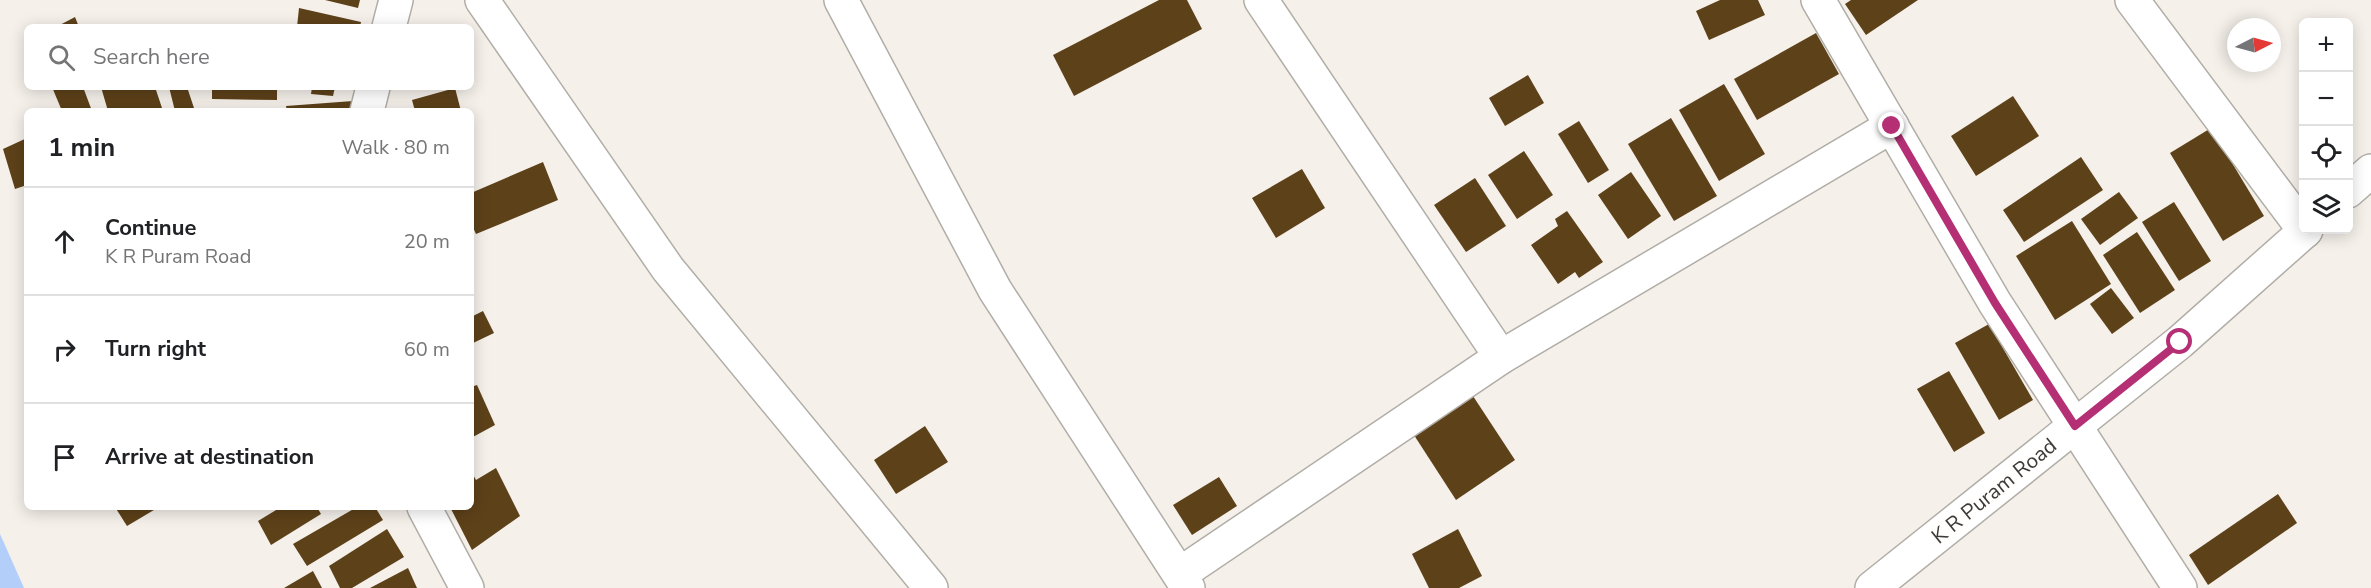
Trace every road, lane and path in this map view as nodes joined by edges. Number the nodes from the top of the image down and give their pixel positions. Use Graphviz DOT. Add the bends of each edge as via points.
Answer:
graph roads {
  1 [pos="396,0"];
  2 [pos="482,0"];
  3 [pos="841,0"];
  4 [pos="1260,0"];
  5 [pos="1818,0"];
  6 [pos="2132,0"];
  7 [pos="389,24"];
  8 [pos="372,90"];
  9 [pos="367,108"];
  10 [pos="1892,126"];
  11 [pos="2371,171"];
  12 [pos="2353,188"];
  13 [pos="2299,222"];
  14 [pos="2301,234"];
  15 [pos="1502,357"];
  16 [pos="2075,426"];
  17 [pos="426,510"];
  18 [pos="1184,581"];
  19 [pos="467,588"];
  20 [pos="931,588"];
  21 [pos="1872,588"];
  22 [pos="2180,588"];
  1 -- 7 [label="street"];
  2 -- 20 [label="street" via="668,269"];
  3 -- 18 [label="street" via="995,290"];
  4 -- 15 [label="street"];
  5 -- 10 [label="street"];
  6 -- 13 [label="street"];
  8 -- 9 [label="street"];
  10 -- 15 [label="street"];
  10 -- 16 [label="street" via="1995,303"];
  11 -- 12 [label="street"];
  14 -- 16 [label="street, K R Puram Road" via="2180,342"];
  15 -- 18 [label="street"];
  16 -- 21 [label="street, K R Puram Road"];
  16 -- 22 [label="street"];
  17 -- 19 [label="street"];
}
